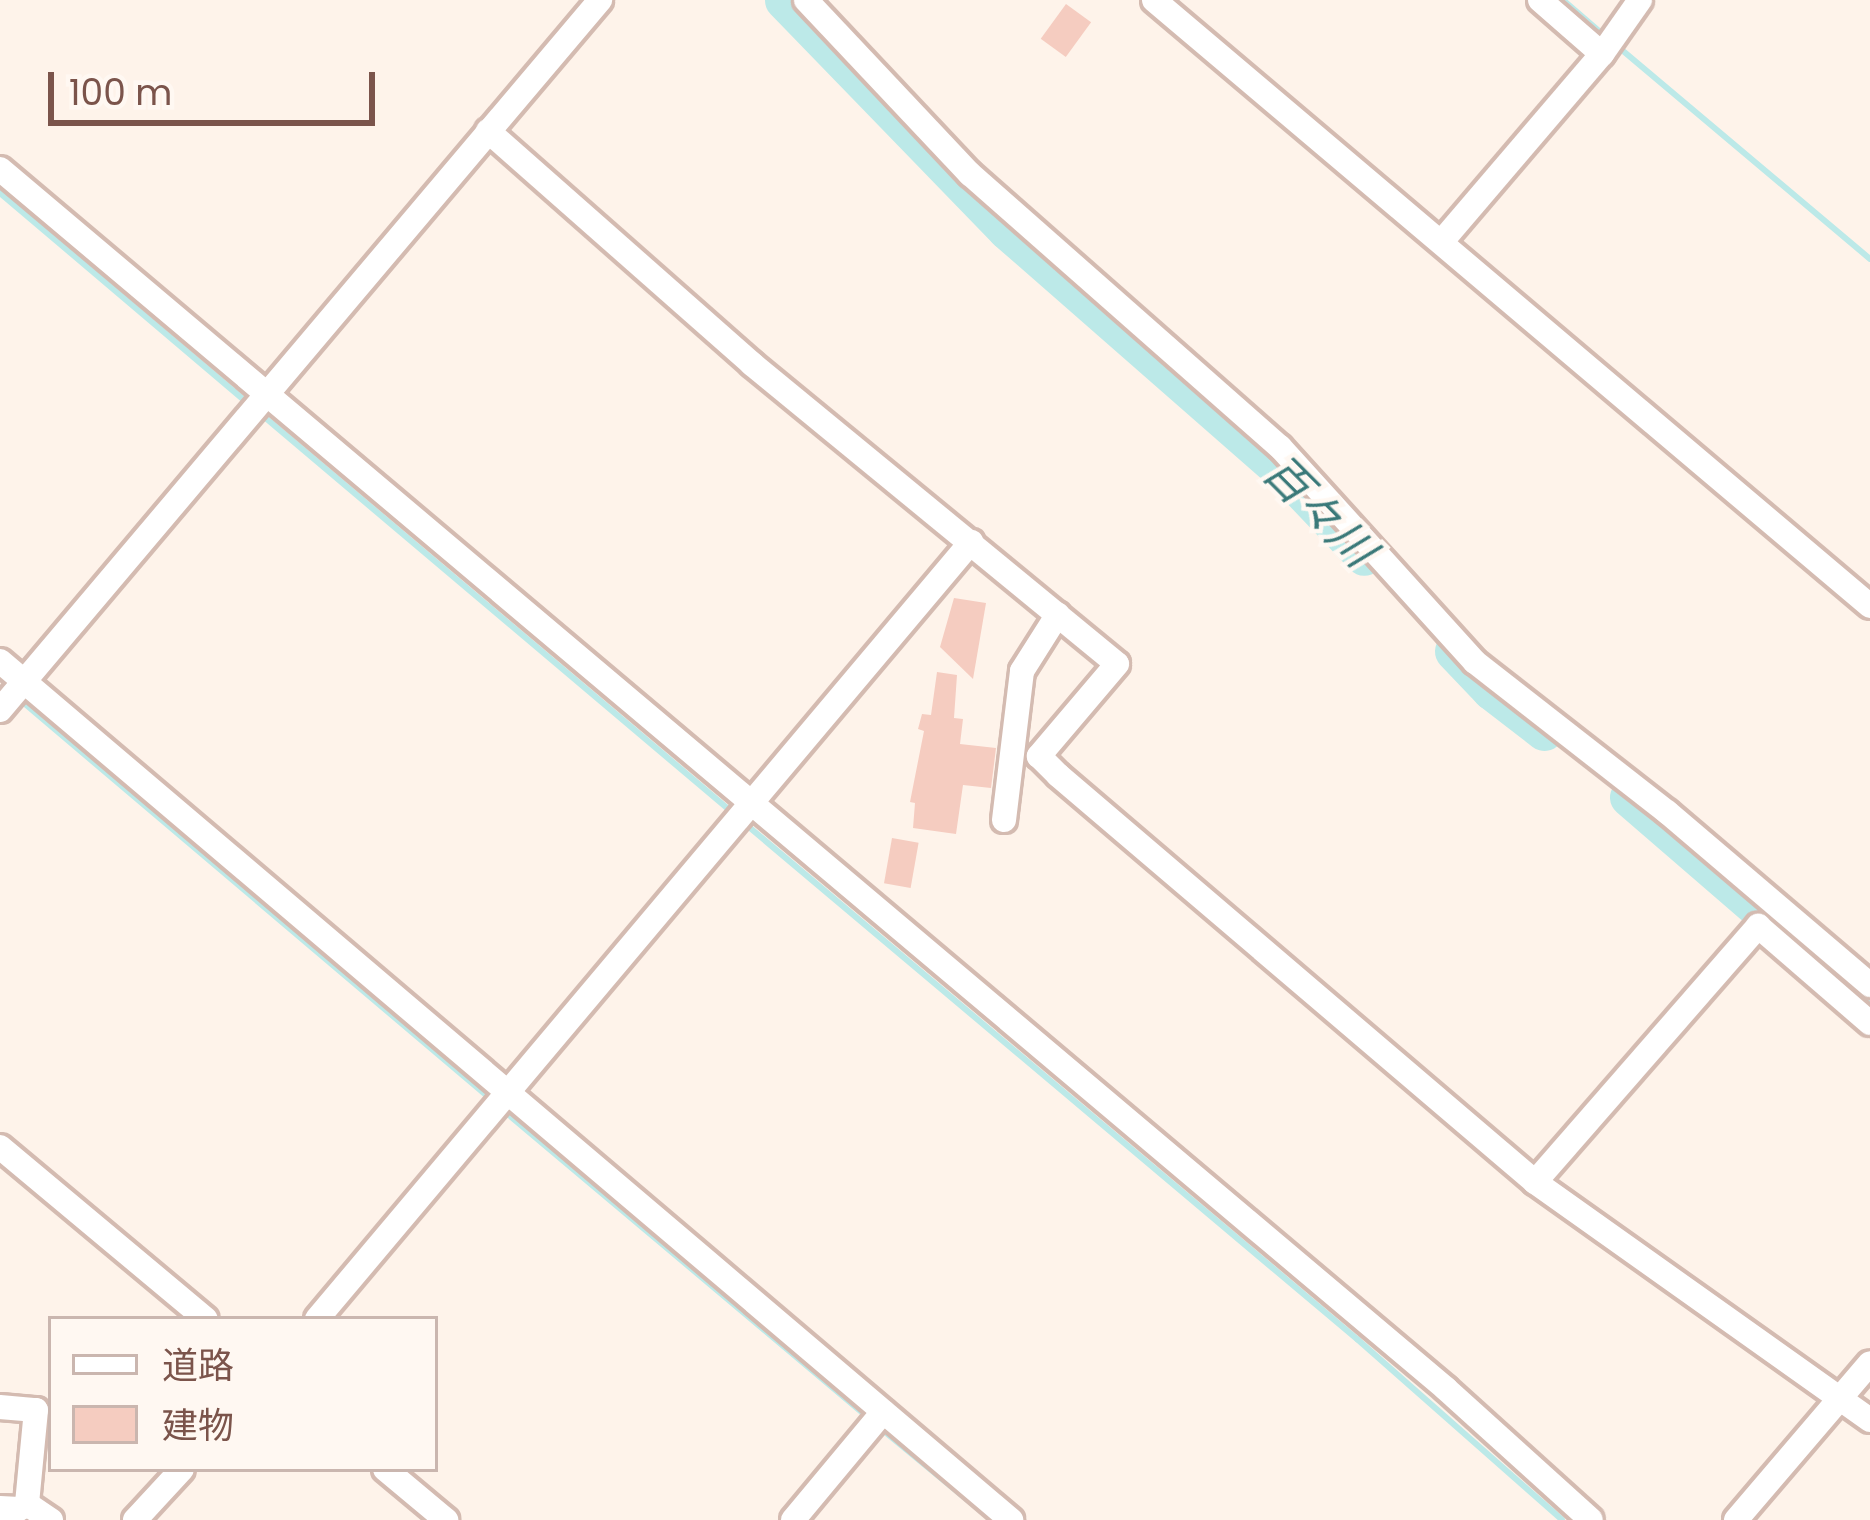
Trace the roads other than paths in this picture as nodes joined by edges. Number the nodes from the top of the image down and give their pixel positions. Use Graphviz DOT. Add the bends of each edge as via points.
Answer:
graph roads {
  1 [pos="600,0"];
  2 [pos="806,0"];
  3 [pos="1154,0"];
  4 [pos="1540,0"];
  5 [pos="1640,0"];
  6 [pos="1602,54"];
  7 [pos="488,131"];
  8 [pos="0,169"];
  9 [pos="1443,240"];
  10 [pos="258,404"];
  11 [pos="971,542"];
  12 [pos="1870,606"];
  13 [pos="1058,614"];
  14 [pos="0,661"];
  15 [pos="13,695"];
  16 [pos="1013,745"];
  17 [pos="1039,756"];
  18 [pos="743,815"];
  19 [pos="1004,820"];
  20 [pos="1870,985"];
  21 [pos="1870,1023"];
  22 [pos="503,1101"];
  23 [pos="0,1148"];
  24 [pos="1535,1182"];
  25 [pos="202,1316"];
  26 [pos="320,1316"];
  27 [pos="1870,1363"];
  28 [pos="1841,1396"];
  29 [pos="0,1407"];
  30 [pos="878,1420"];
  31 [pos="1870,1420"];
  32 [pos="179,1472"];
  33 [pos="390,1472"];
  34 [pos="27,1504"];
  35 [pos="0,1508"];
  36 [pos="51,1520"];
  37 [pos="135,1520"];
  38 [pos="446,1520"];
  39 [pos="793,1520"];
  40 [pos="1011,1520"];
  41 [pos="1591,1520"];
  42 [pos="1736,1520"];
  1 -- 7 [label="street"];
  2 -- 20 [label="street" via="970,174 1280,447 1475,662"];
  3 -- 9 [label="street"];
  4 -- 6 [label="street"];
  5 -- 6 [label="street"];
  6 -- 9 [label="street"];
  7 -- 10 [label="street"];
  7 -- 11 [label="street" via="752,364"];
  8 -- 10 [label="street"];
  9 -- 12 [label="street"];
  10 -- 15 [label="street"];
  10 -- 18 [label="street"];
  11 -- 13 [label="street"];
  11 -- 18 [label="street"];
  13 -- 16 [label="street" via="1022,671"];
  13 -- 17 [label="street" via="1117,664"];
  14 -- 15 [label="street"];
  15 -- 22 [label="street"];
  16 -- 17 [label="street"];
  16 -- 19 [label="street"];
  17 -- 24 [label="street"];
  18 -- 22 [label="street"];
  18 -- 41 [label="street" via="1416,1364"];
  21 -- 24 [label="street" via="1758,926"];
  22 -- 26 [label="street"];
  22 -- 30 [label="street"];
  23 -- 25 [label="street"];
  24 -- 28 [label="street"];
  27 -- 28 [label="street"];
  28 -- 31 [label="street"];
  28 -- 42 [label="street"];
  29 -- 34 [label="street" via="36,1410"];
  30 -- 39 [label="street"];
  30 -- 40 [label="street"];
  32 -- 37 [label="street"];
  33 -- 38 [label="street"];
  34 -- 35 [label="street"];
  34 -- 36 [label="street"];
}
